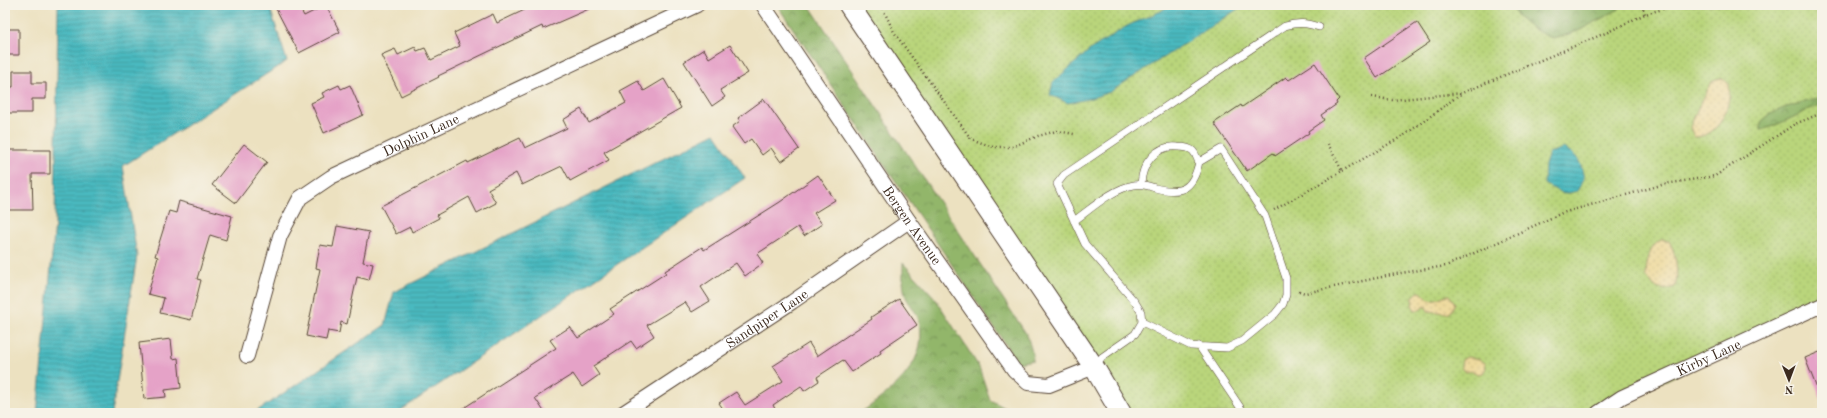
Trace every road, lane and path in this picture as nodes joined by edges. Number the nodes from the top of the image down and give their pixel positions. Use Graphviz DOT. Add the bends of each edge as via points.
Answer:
graph roads {
  1 [pos="697,5"];
  2 [pos="763,5"];
  3 [pos="849,5"];
  4 [pos="881,5"];
  5 [pos="1642,5"];
  6 [pos="1677,5"];
  7 [pos="1645,14"];
  8 [pos="1319,27"];
  9 [pos="1462,93"];
  10 [pos="1372,97"];
  11 [pos="1822,113"];
  12 [pos="1074,134"];
  13 [pos="1328,144"];
  14 [pos="1199,162"];
  15 [pos="1342,171"];
  16 [pos="1141,184"];
  17 [pos="1265,216"];
  18 [pos="909,221"];
  19 [pos="1074,221"];
  20 [pos="1287,287"];
  21 [pos="1822,305"];
  22 [pos="1142,322"];
  23 [pos="1198,346"];
  24 [pos="247,356"];
  25 [pos="1094,367"];
  26 [pos="623,413"];
  27 [pos="1121,413"];
  28 [pos="1244,413"];
  29 [pos="1598,413"];
  1 -- 24 [label="street, Dolphin Lane" via="331,177 300,198 280,236"];
  2 -- 18 [label="street, Bergen Avenue"];
  3 -- 25 [label="main road"];
  4 -- 12 [label="path" via="894,32 971,139 993,147 1012,147 1057,131"];
  5 -- 7 [label="path"];
  6 -- 7 [label="path"];
  7 -- 9 [label="path"];
  8 -- 19 [label="lane" via="1296,22 1285,26 1064,175 1057,184"];
  9 -- 10 [label="path" via="1392,100"];
  9 -- 15 [label="path" via="1406,134"];
  11 -- 20 [label="path" via="1795,124 1715,176 1665,184 1562,214 1446,266 1401,272 1305,293"];
  13 -- 15 [label="path"];
  14 -- 16 [label="lane" via="1196,175 1189,187 1175,192"];
  14 -- 16 [label="lane" via="1194,152 1186,147 1173,146 1158,150 1148,160 1142,172"];
  14 -- 17 [label="lane" via="1221,149"];
  15 -- 17 [label="path"];
  16 -- 19 [label="lane" via="1120,189"];
  17 -- 20 [label="lane"];
  18 -- 25 [label="street, Bergen Avenue" via="1014,370 1028,383 1049,385"];
  18 -- 26 [label="street, Sandpiper Lane" via="792,302"];
  19 -- 22 [label="lane" via="1085,244 1135,302 1141,312"];
  20 -- 23 [label="lane" via="1283,304 1275,314 1242,341 1227,348"];
  21 -- 29 [label="street, Kirby Lane" via="1622,397"];
  22 -- 23 [label="lane" via="1191,346"];
  22 -- 25 [label="lane" via="1135,334 1102,357"];
  23 -- 28 [label="lane"];
  25 -- 27 [label="main road"];
}
